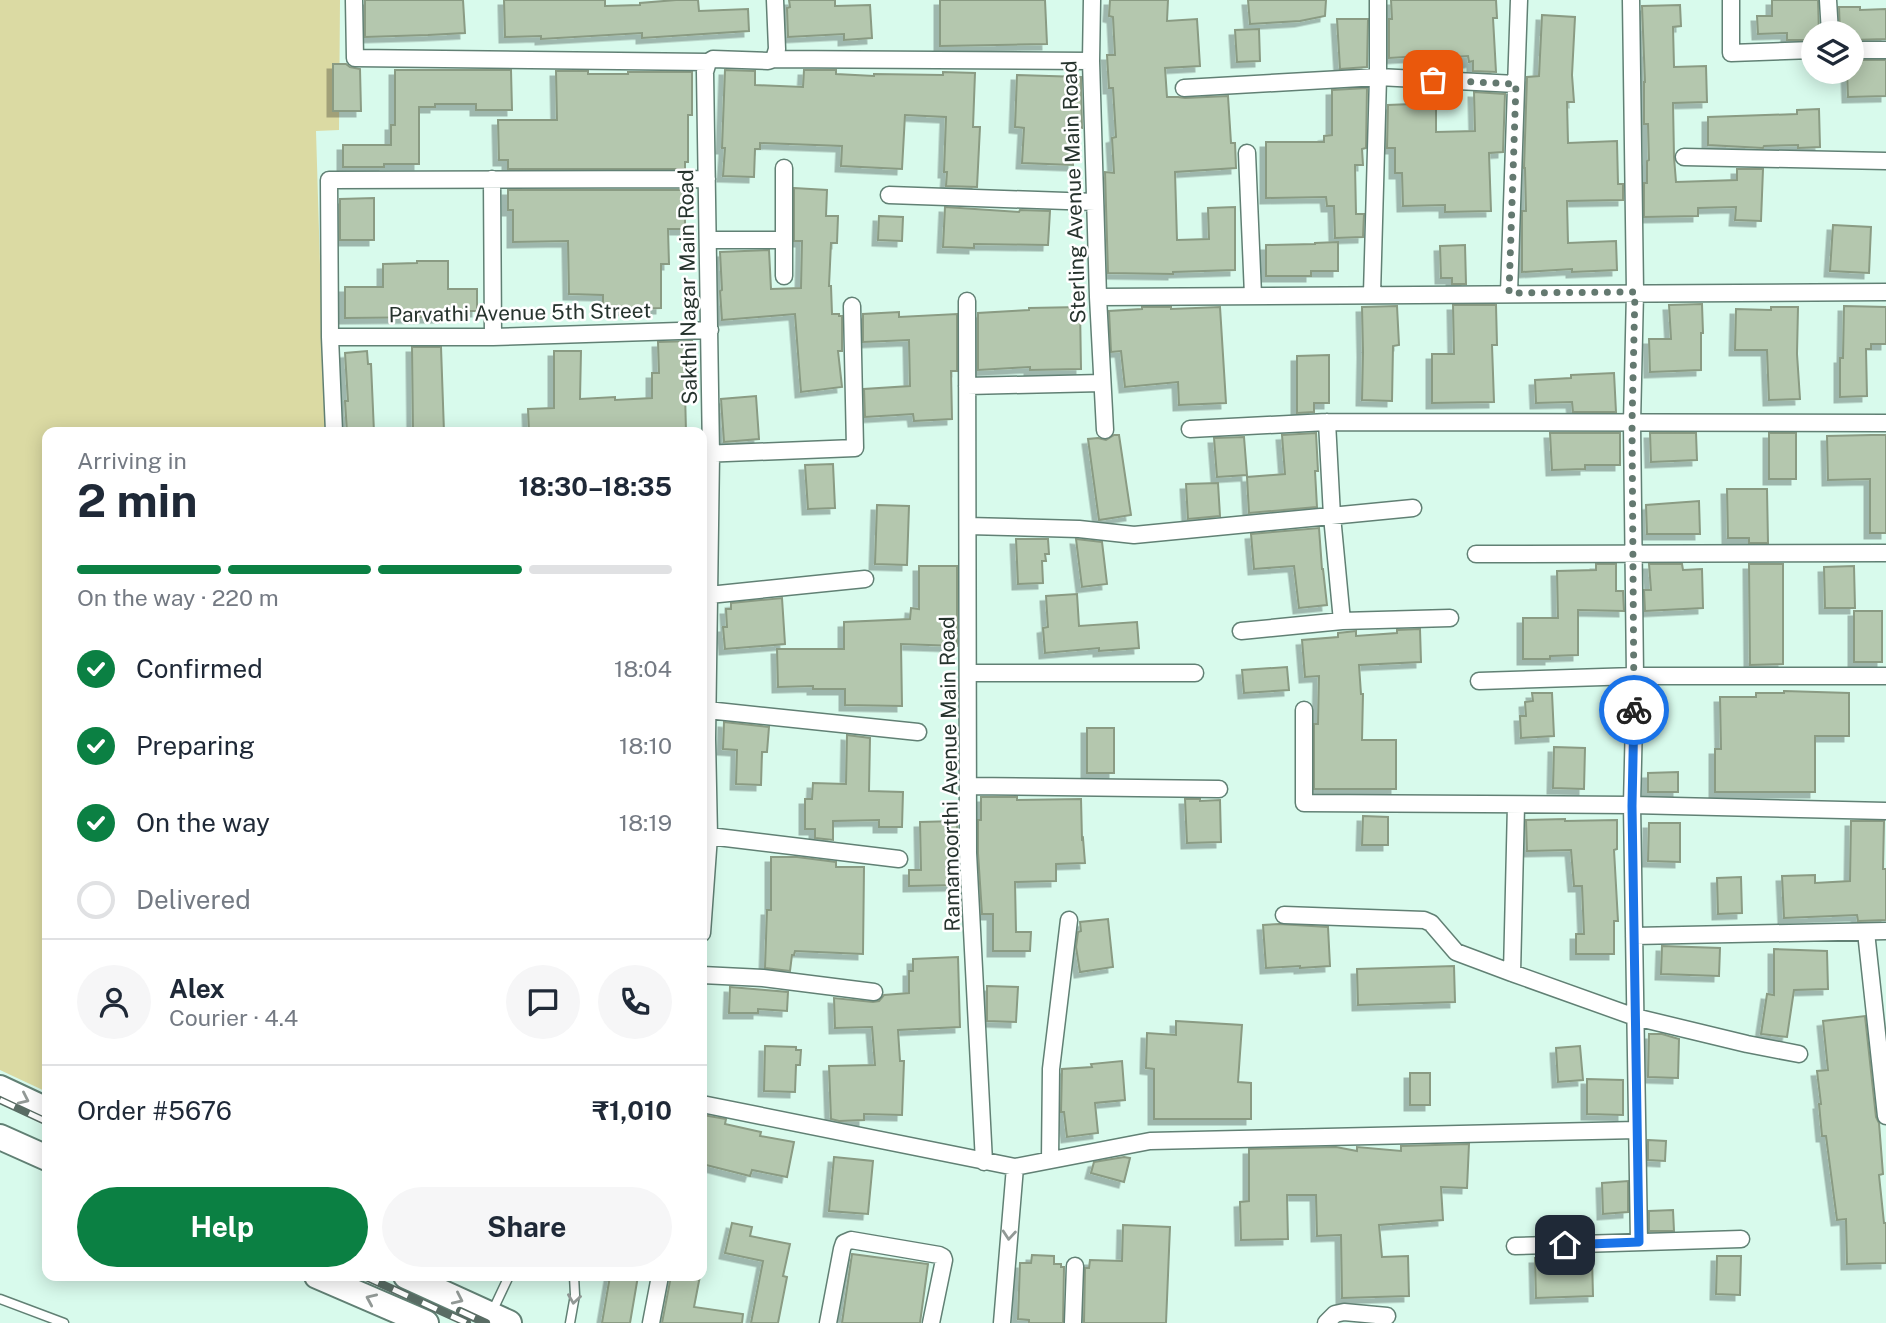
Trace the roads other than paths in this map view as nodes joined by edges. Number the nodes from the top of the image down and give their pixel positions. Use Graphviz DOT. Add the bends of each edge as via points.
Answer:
graph roads {
  1 [pos="354,0"];
  2 [pos="775,0"];
  3 [pos="1092,0"];
  4 [pos="1378,0"];
  5 [pos="1519,0"];
  6 [pos="1631,0"];
  7 [pos="1731,0"];
  8 [pos="1828,0"];
  9 [pos="1829,21"];
  10 [pos="1801,50"];
  11 [pos="1864,50"];
  12 [pos="1886,50"];
  13 [pos="774,59"];
  14 [pos="1091,61"];
  15 [pos="708,62"];
  16 [pos="1378,77"];
  17 [pos="1516,84"];
  18 [pos="1184,88"];
  19 [pos="1247,153"];
  20 [pos="1684,157"];
  21 [pos="1886,161"];
  22 [pos="784,168"];
  23 [pos="492,179"];
  24 [pos="707,179"];
  25 [pos="889,195"];
  26 [pos="1095,202"];
  27 [pos="708,240"];
  28 [pos="784,240"];
  29 [pos="784,276"];
  30 [pos="1635,292"];
  31 [pos="1886,292"];
  32 [pos="1509,293"];
  33 [pos="1372,294"];
  34 [pos="1253,295"];
  35 [pos="1098,297"];
  36 [pos="967,301"];
  37 [pos="852,306"];
  38 [pos="709,330"];
  39 [pos="330,337"];
  40 [pos="494,337"];
  41 [pos="1102,383"];
  42 [pos="967,386"];
  43 [pos="1327,422"];
  44 [pos="1632,423"];
  45 [pos="1886,423"];
  46 [pos="334,427"];
  47 [pos="707,427"];
  48 [pos="1190,429"];
  49 [pos="1105,430"];
  50 [pos="707,454"];
  51 [pos="707,501"];
  52 [pos="1413,508"];
  53 [pos="1332,516"];
  54 [pos="968,526"];
  55 [pos="1886,553"];
  56 [pos="1476,554"];
  57 [pos="1632,554"];
  58 [pos="865,579"];
  59 [pos="709,595"];
  60 [pos="1450,618"];
  61 [pos="1342,621"];
  62 [pos="1241,631"];
  63 [pos="968,673"];
  64 [pos="1195,673"];
  65 [pos="1635,676"];
  66 [pos="1886,676"];
  67 [pos="1479,681"];
  68 [pos="707,710"];
  69 [pos="1304,710"];
  70 [pos="918,733"];
  71 [pos="968,786"];
  72 [pos="1219,789"];
  73 [pos="707,797"];
  74 [pos="1516,805"];
  75 [pos="1632,806"];
  76 [pos="1886,811"];
  77 [pos="709,836"];
  78 [pos="707,854"];
  79 [pos="899,859"];
  80 [pos="1284,915"];
  81 [pos="1069,920"];
  82 [pos="1886,931"];
  83 [pos="1866,932"];
  84 [pos="1634,936"];
  85 [pos="1512,973"];
  86 [pos="707,975"];
  87 [pos="874,992"];
  88 [pos="1636,1017"];
  89 [pos="1799,1054"];
  90 [pos="0,1088"];
  91 [pos="707,1105"];
  92 [pos="42,1108"];
  93 [pos="1886,1115"];
  94 [pos="1637,1130"];
  95 [pos="0,1137"];
  96 [pos="42,1156"];
  97 [pos="1050,1160"];
  98 [pos="984,1162"];
  99 [pos="1015,1167"];
  100 [pos="1741,1240"];
  101 [pos="1639,1242"];
  102 [pos="1515,1246"];
  103 [pos="1075,1266"];
  104 [pos="329,1281"];
  105 [pos="418,1281"];
  106 [pos="508,1281"];
  107 [pos="574,1281"];
  108 [pos="659,1281"];
  109 [pos="0,1300"];
  110 [pos="1387,1316"];
  111 [pos="500,1319"];
  112 [pos="64,1323"];
  113 [pos="426,1323"];
  114 [pos="570,1323"];
  115 [pos="652,1323"];
  116 [pos="828,1323"];
  117 [pos="931,1323"];
  118 [pos="1002,1323"];
  119 [pos="1073,1323"];
  120 [pos="1326,1323"];
  1 -- 15 [label="street" via="355,58"];
  2 -- 13 [label="street"];
  3 -- 14 [label="street, Sterling Avenue Main Road"];
  4 -- 16 [label="street"];
  5 -- 17 [label="street"];
  6 -- 30 [label="street"];
  7 -- 10 [label="street" via="1731,53"];
  8 -- 9 [label="street"];
  11 -- 12 [label="street"];
  13 -- 14 [label="street"];
  13 -- 15 [label="street"];
  14 -- 26 [label="street, Sterling Avenue Main Road"];
  15 -- 24 [label="street, Sakthi Nagar Main Road"];
  16 -- 17 [label="street"];
  16 -- 18 [label="street"];
  16 -- 33 [label="street"];
  17 -- 32 [label="street"];
  19 -- 34 [label="street"];
  20 -- 21 [label="street"];
  22 -- 28 [label="street"];
  23 -- 24 [label="street"];
  23 -- 39 [label="street" via="329,180"];
  23 -- 40 [label="street"];
  24 -- 27 [label="street, Sakthi Nagar Main Road"];
  25 -- 26 [label="street"];
  26 -- 35 [label="street, Sterling Avenue Main Road"];
  27 -- 28 [label="street"];
  27 -- 38 [label="street, Sakthi Nagar Main Road"];
  28 -- 29 [label="street"];
  30 -- 31 [label="street"];
  30 -- 32 [label="street"];
  30 -- 44 [label="street"];
  32 -- 33 [label="street"];
  33 -- 34 [label="street"];
  34 -- 35 [label="street"];
  35 -- 41 [label="street, Sterling Avenue Main Road"];
  36 -- 42 [label="street, Ramamoorthi Avenue Main Road"];
  37 -- 50 [label="street" via="855,448"];
  38 -- 40 [label="street, Parvathi Avenue 5th Street"];
  38 -- 47 [label="street, Sakthi Nagar Main Road"];
  39 -- 40 [label="street, Parvathi Avenue 5th Street"];
  39 -- 46 [label="street"];
  41 -- 42 [label="street"];
  41 -- 49 [label="street, Sterling Avenue Main Road"];
  42 -- 54 [label="street, Ramamoorthi Avenue Main Road"];
  43 -- 44 [label="street"];
  43 -- 48 [label="street"];
  43 -- 53 [label="street"];
  44 -- 45 [label="street"];
  44 -- 57 [label="street"];
  51 -- 59 [label="street, Sakthi Nagar Main Road"];
  52 -- 53 [label="street"];
  53 -- 54 [label="street" via="1134,535 1079,528"];
  53 -- 61 [label="street"];
  54 -- 63 [label="street, Ramamoorthi Avenue Main Road"];
  55 -- 57 [label="street"];
  56 -- 57 [label="street"];
  57 -- 65 [label="street"];
  58 -- 59 [label="street"];
  59 -- 68 [label="street, Sakthi Nagar Main Road"];
  60 -- 61 [label="street"];
  61 -- 62 [label="street"];
  63 -- 64 [label="street"];
  63 -- 71 [label="street, Ramamoorthi Avenue Main Road"];
  65 -- 66 [label="street"];
  65 -- 67 [label="street"];
  65 -- 75 [label="street"];
  68 -- 70 [label="street"];
  69 -- 74 [label="street" via="1304,803"];
  71 -- 72 [label="street"];
  71 -- 98 [label="street, Ramamoorthi Avenue Main Road"];
  73 -- 77 [label="street, Sakthi Nagar Main Road"];
  74 -- 75 [label="street"];
  74 -- 85 [label="street"];
  75 -- 76 [label="street"];
  75 -- 84 [label="street"];
  77 -- 78 [label="street, Sakthi Nagar Main Road"];
  77 -- 79 [label="street"];
  80 -- 85 [label="street" via="1424,920 1456,952"];
  81 -- 97 [label="street" via="1051,1069"];
  82 -- 83 [label="street"];
  83 -- 84 [label="street"];
  83 -- 93 [label="street"];
  84 -- 88 [label="street"];
  85 -- 88 [label="street"];
  86 -- 87 [label="street"];
  88 -- 89 [label="street"];
  88 -- 94 [label="street"];
  90 -- 92 [label="main road, one-way"];
  91 -- 98 [label="street"];
  94 -- 97 [label="street" via="1150,1141"];
  94 -- 101 [label="street"];
  95 -- 96 [label="main road"];
  97 -- 99 [label="street"];
  98 -- 99 [label="street"];
  99 -- 118 [label="street, one-way"];
  100 -- 101 [label="street"];
  101 -- 102 [label="street"];
  103 -- 119 [label="street"];
  113 -- 104 [label="main road, one-way"];
  105 -- 111 [label="main road, one-way"];
  106 -- 111 [label="lane"];
  107 -- 114 [label="lane, one-way"];
  108 -- 115 [label="street"];
  109 -- 112 [label="lane"];
  110 -- 120 [label="street" via="1344,1312"];
  116 -- 117 [label="street" via="844,1243 851,1240 943,1257"];
}
